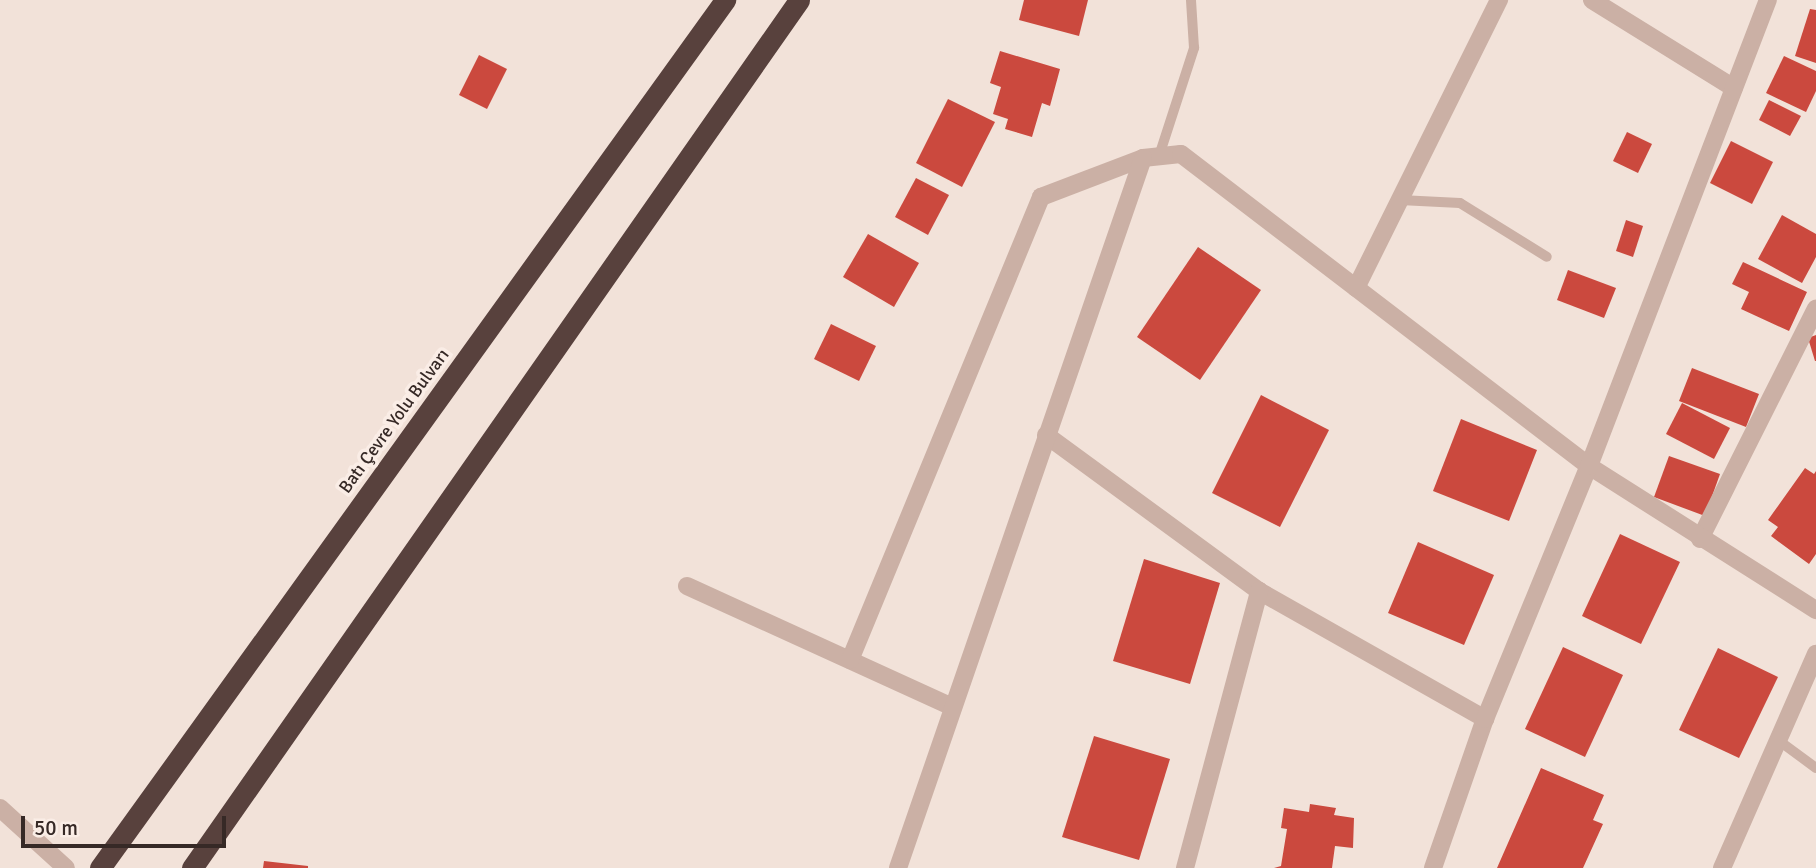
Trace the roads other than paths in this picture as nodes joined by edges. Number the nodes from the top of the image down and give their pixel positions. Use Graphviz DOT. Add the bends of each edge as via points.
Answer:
graph roads {
  1 [pos="725,0"];
  2 [pos="799,0"];
  3 [pos="1191,0"];
  4 [pos="1499,0"];
  5 [pos="1592,0"];
  6 [pos="1768,0"];
  7 [pos="1734,88"];
  8 [pos="1151,157"];
  9 [pos="1400,200"];
  10 [pos="1547,257"];
  11 [pos="1356,288"];
  12 [pos="1816,308"];
  13 [pos="1046,435"];
  14 [pos="1589,466"];
  15 [pos="1700,539"];
  16 [pos="687,586"];
  17 [pos="1259,591"];
  18 [pos="1816,610"];
  19 [pos="1816,654"];
  20 [pos="849,660"];
  21 [pos="953,707"];
  22 [pos="1485,719"];
  23 [pos="1778,740"];
  24 [pos="1816,768"];
  25 [pos="0,808"];
  26 [pos="66,868"];
  27 [pos="100,868"];
  28 [pos="192,868"];
  29 [pos="898,868"];
  30 [pos="1185,868"];
  31 [pos="1433,868"];
  32 [pos="1722,868"];
  1 -- 27 [label="highway, Batı Çevre Yolu Bulvarı"];
  2 -- 28 [label="highway"];
  3 -- 8 [label="lane" via="1195,48"];
  4 -- 9 [label="street"];
  5 -- 7 [label="street"];
  6 -- 7 [label="street"];
  7 -- 14 [label="street"];
  8 -- 11 [label="street" via="1181,154"];
  8 -- 13 [label="street"];
  8 -- 20 [label="street" via="1041,197"];
  9 -- 10 [label="lane" via="1460,203"];
  9 -- 11 [label="street"];
  11 -- 14 [label="street"];
  12 -- 15 [label="street"];
  13 -- 17 [label="street"];
  13 -- 21 [label="street"];
  14 -- 15 [label="street"];
  14 -- 22 [label="street"];
  15 -- 18 [label="street"];
  16 -- 20 [label="street"];
  17 -- 22 [label="street"];
  17 -- 30 [label="street"];
  19 -- 23 [label="street"];
  20 -- 21 [label="street"];
  21 -- 29 [label="street"];
  22 -- 31 [label="street"];
  23 -- 24 [label="lane"];
  23 -- 32 [label="street"];
  25 -- 26 [label="street"];
}
